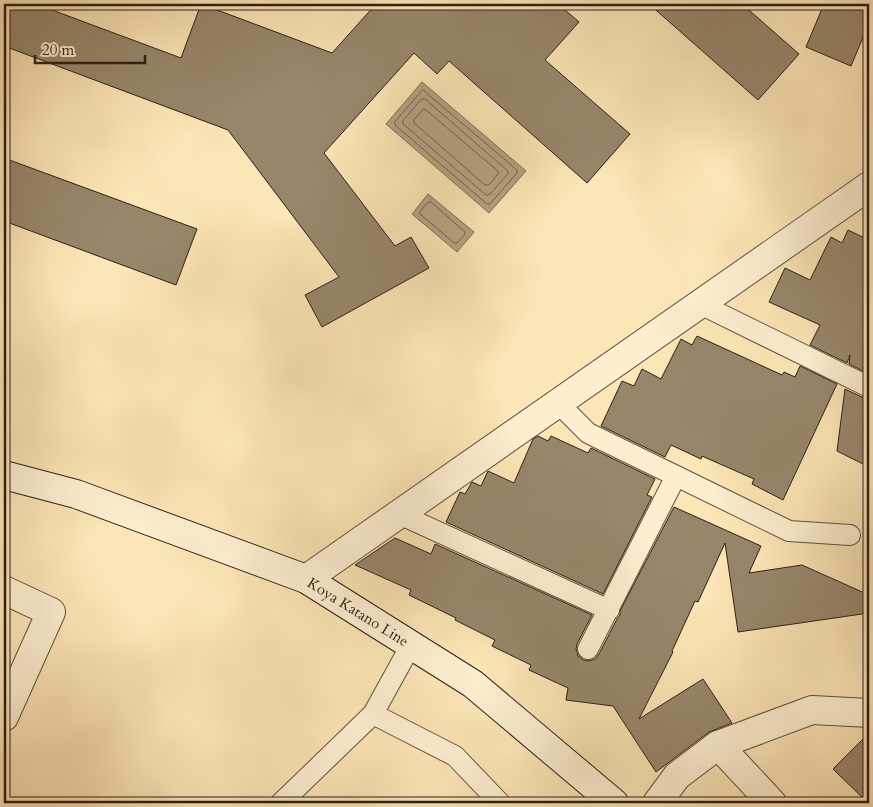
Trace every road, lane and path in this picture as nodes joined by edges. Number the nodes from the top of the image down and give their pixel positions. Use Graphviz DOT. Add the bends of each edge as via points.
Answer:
graph roads {
  1 [pos="868,189"];
  2 [pos="700,304"];
  3 [pos="869,387"];
  4 [pos="558,403"];
  5 [pos="4,475"];
  6 [pos="676,476"];
  7 [pos="399,514"];
  8 [pos="850,535"];
  9 [pos="306,578"];
  10 [pos="4,590"];
  11 [pos="608,610"];
  12 [pos="411,645"];
  13 [pos="588,649"];
  14 [pos="869,713"];
  15 [pos="373,714"];
  16 [pos="4,717"];
  17 [pos="718,745"];
  18 [pos="281,803"];
  19 [pos="500,803"];
  20 [pos="614,803"];
  21 [pos="656,803"];
  22 [pos="772,803"];
  1 -- 2 [label="street"];
  2 -- 3 [label="lane"];
  2 -- 4 [label="street"];
  4 -- 6 [label="lane" via="588,433"];
  4 -- 7 [label="street"];
  5 -- 9 [label="street, Koya Katano Line" via="76,494"];
  6 -- 8 [label="lane" via="789,531"];
  6 -- 11 [label="lane"];
  7 -- 9 [label="street"];
  7 -- 11 [label="lane"];
  9 -- 12 [label="street, Koya Katano Line"];
  10 -- 16 [label="street" via="51,612"];
  11 -- 13 [label="lane"];
  12 -- 15 [label="lane"];
  12 -- 20 [label="street, Koya Katano Line" via="473,684"];
  14 -- 17 [label="street" via="812,710"];
  15 -- 18 [label="lane"];
  15 -- 19 [label="lane" via="455,756"];
  17 -- 21 [label="street" via="677,776"];
  17 -- 22 [label="street"];
}
